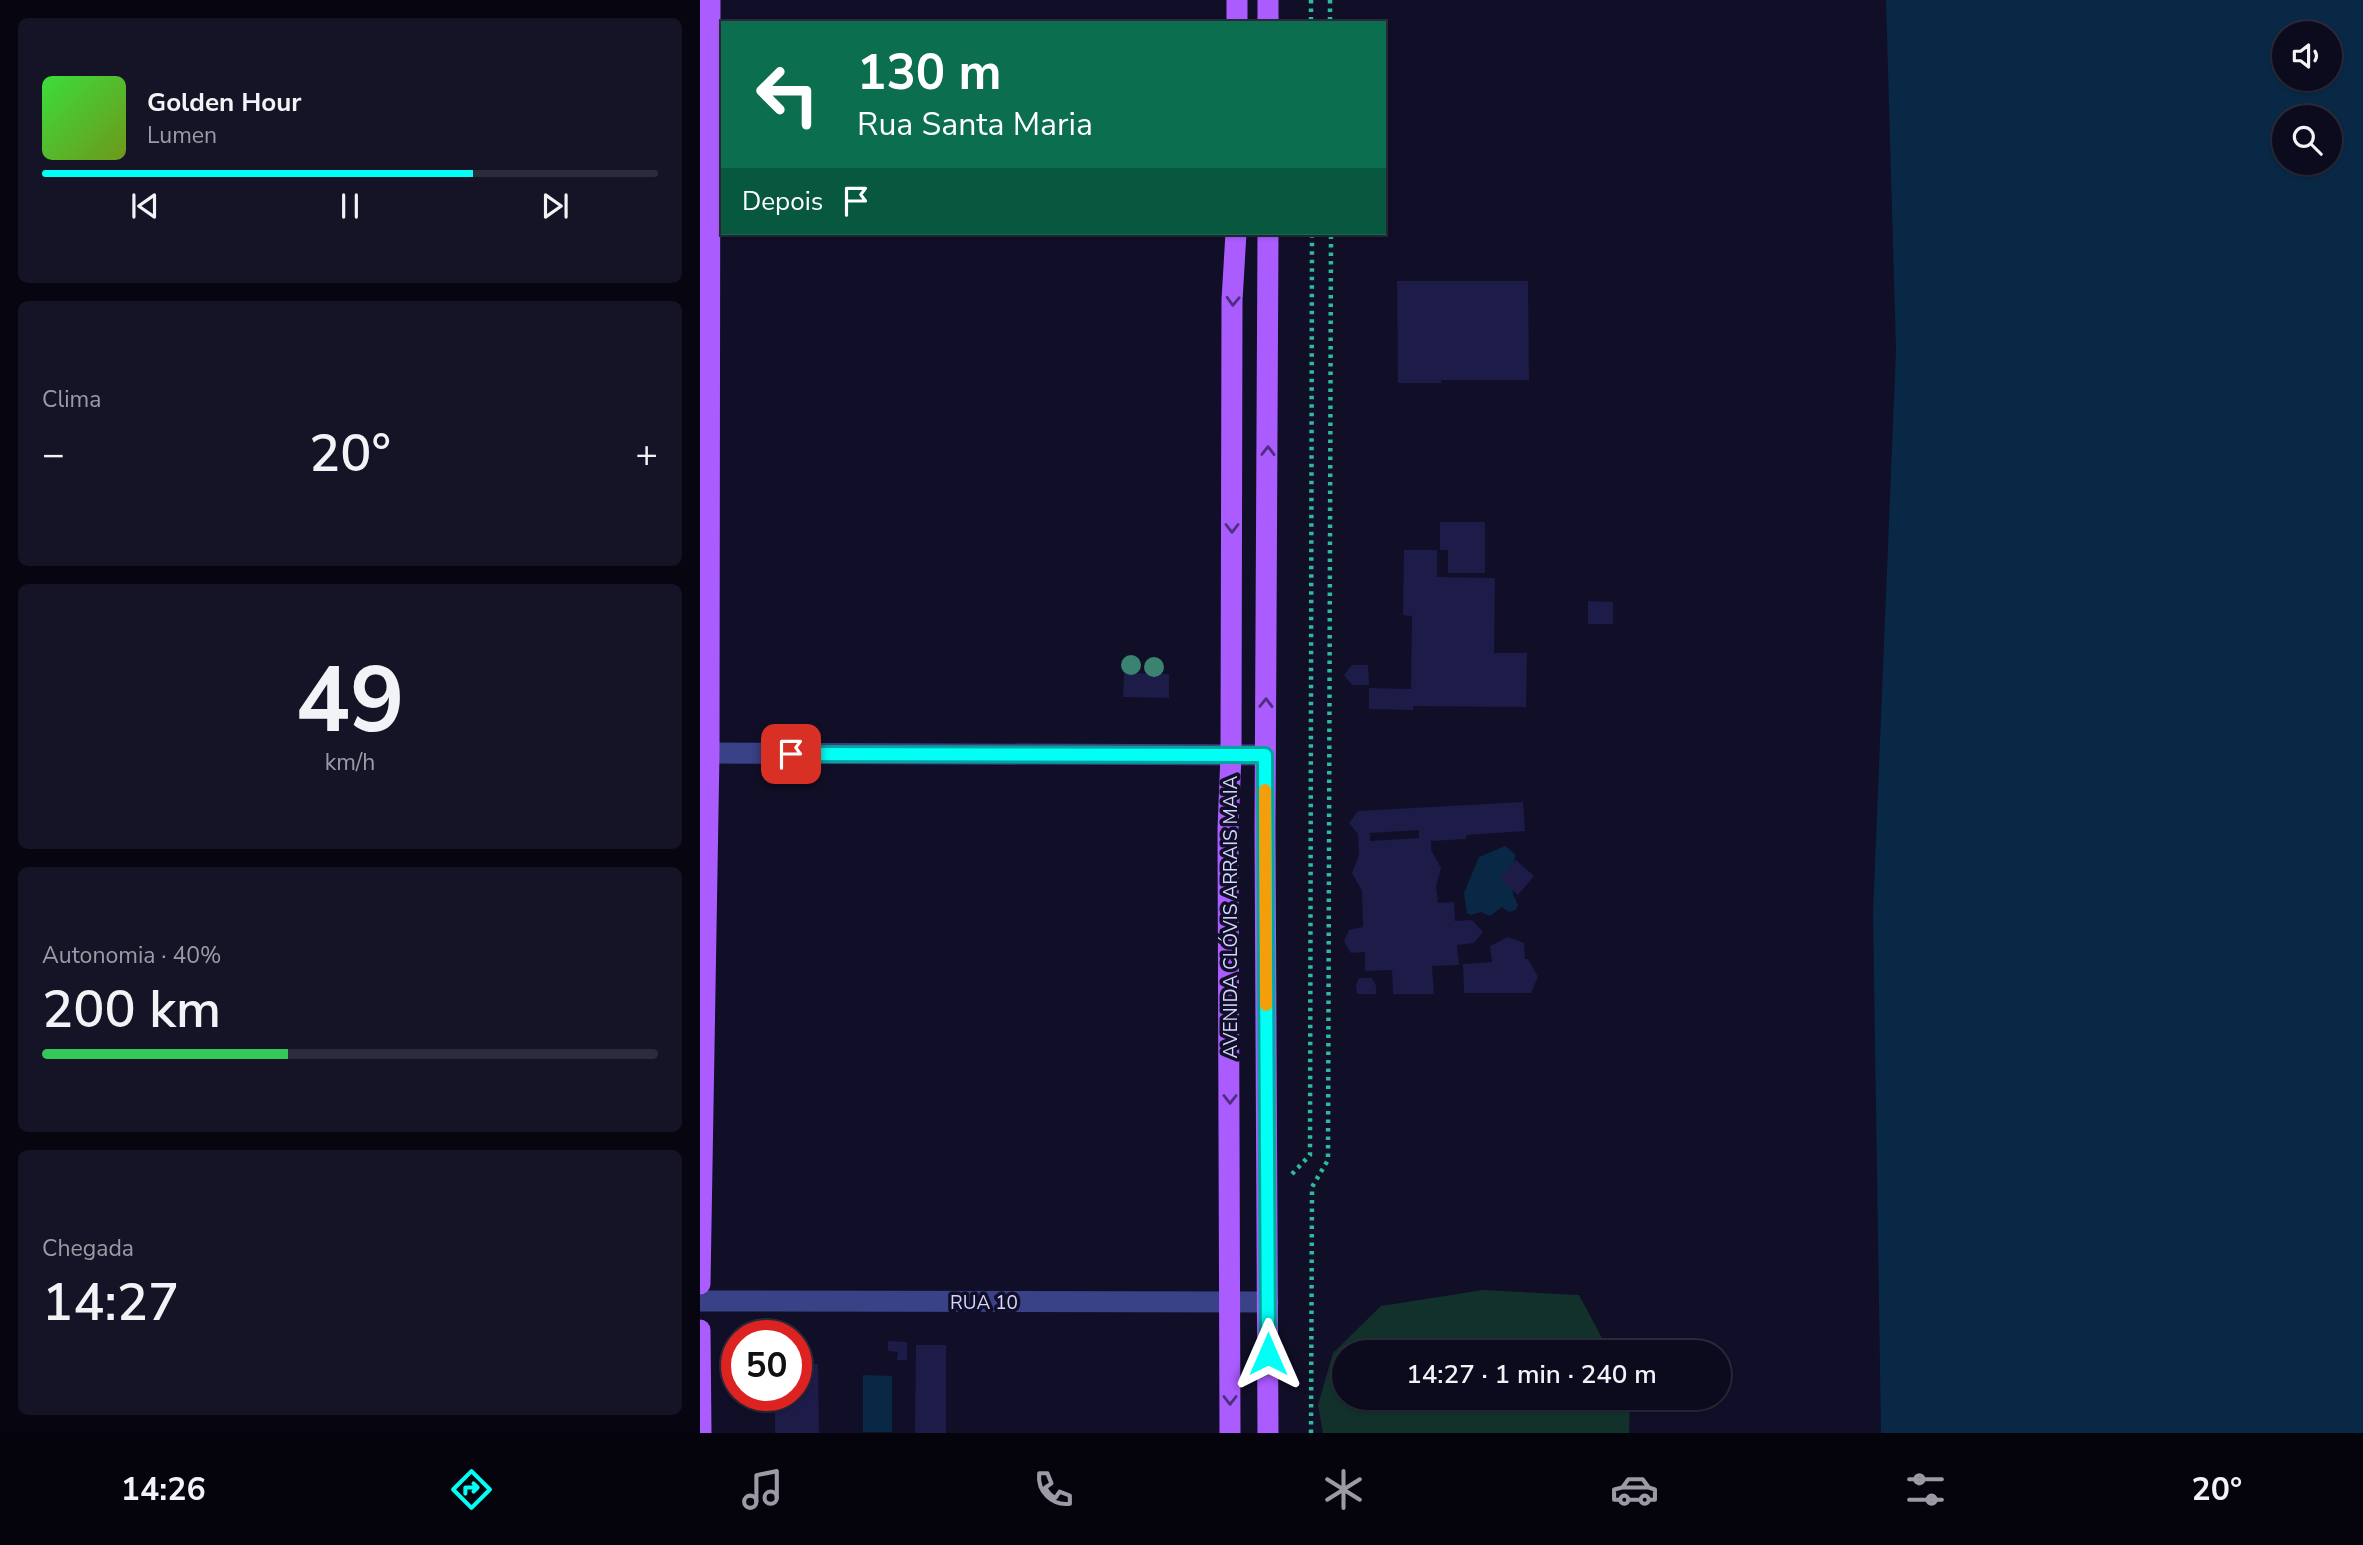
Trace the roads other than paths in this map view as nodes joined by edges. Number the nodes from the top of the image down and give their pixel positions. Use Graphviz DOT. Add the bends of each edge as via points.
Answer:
graph roads {
  1 [pos="710,0"];
  2 [pos="1237,0"];
  3 [pos="1268,0"];
  4 [pos="1237,21"];
  5 [pos="1268,21"];
  6 [pos="711,216"];
  7 [pos="1237,235"];
  8 [pos="1268,235"];
  9 [pos="704,753"];
  10 [pos="1231,755"];
  11 [pos="1265,755"];
  12 [pos="700,1284"];
  13 [pos="700,1301"];
  14 [pos="1231,1302"];
  15 [pos="1268,1302"];
  16 [pos="700,1330"];
  17 [pos="701,1433"];
  18 [pos="1230,1433"];
  19 [pos="1268,1433"];
  1 -- 6 [label="main road"];
  2 -- 4 [label="main road"];
  3 -- 5 [label="main road"];
  6 -- 9 [label="main road"];
  7 -- 10 [label="main road, AVENIDA CLÓVIS ARRAIS MAIA, one-way" via="1232,300"];
  11 -- 8 [label="main road, AVENIDA CLÓVIS ARRAIS MAIA, one-way"];
  9 -- 10 [label="street"];
  9 -- 12 [label="main road"];
  10 -- 11 [label="street"];
  10 -- 14 [label="main road, AVENIDA CLÓVIS ARRAIS MAIA, one-way"];
  11 -- 15 [label="main road, AVENIDA CLÓVIS ARRAIS MAIA"];
  13 -- 14 [label="street, RUA 10"];
  14 -- 15 [label="street, RUA 10"];
  14 -- 18 [label="main road, AVENIDA CLÓVIS ARRAIS MAIA, one-way"];
  15 -- 19 [label="main road, AVENIDA CLÓVIS ARRAIS MAIA"];
  16 -- 17 [label="main road"];
}
